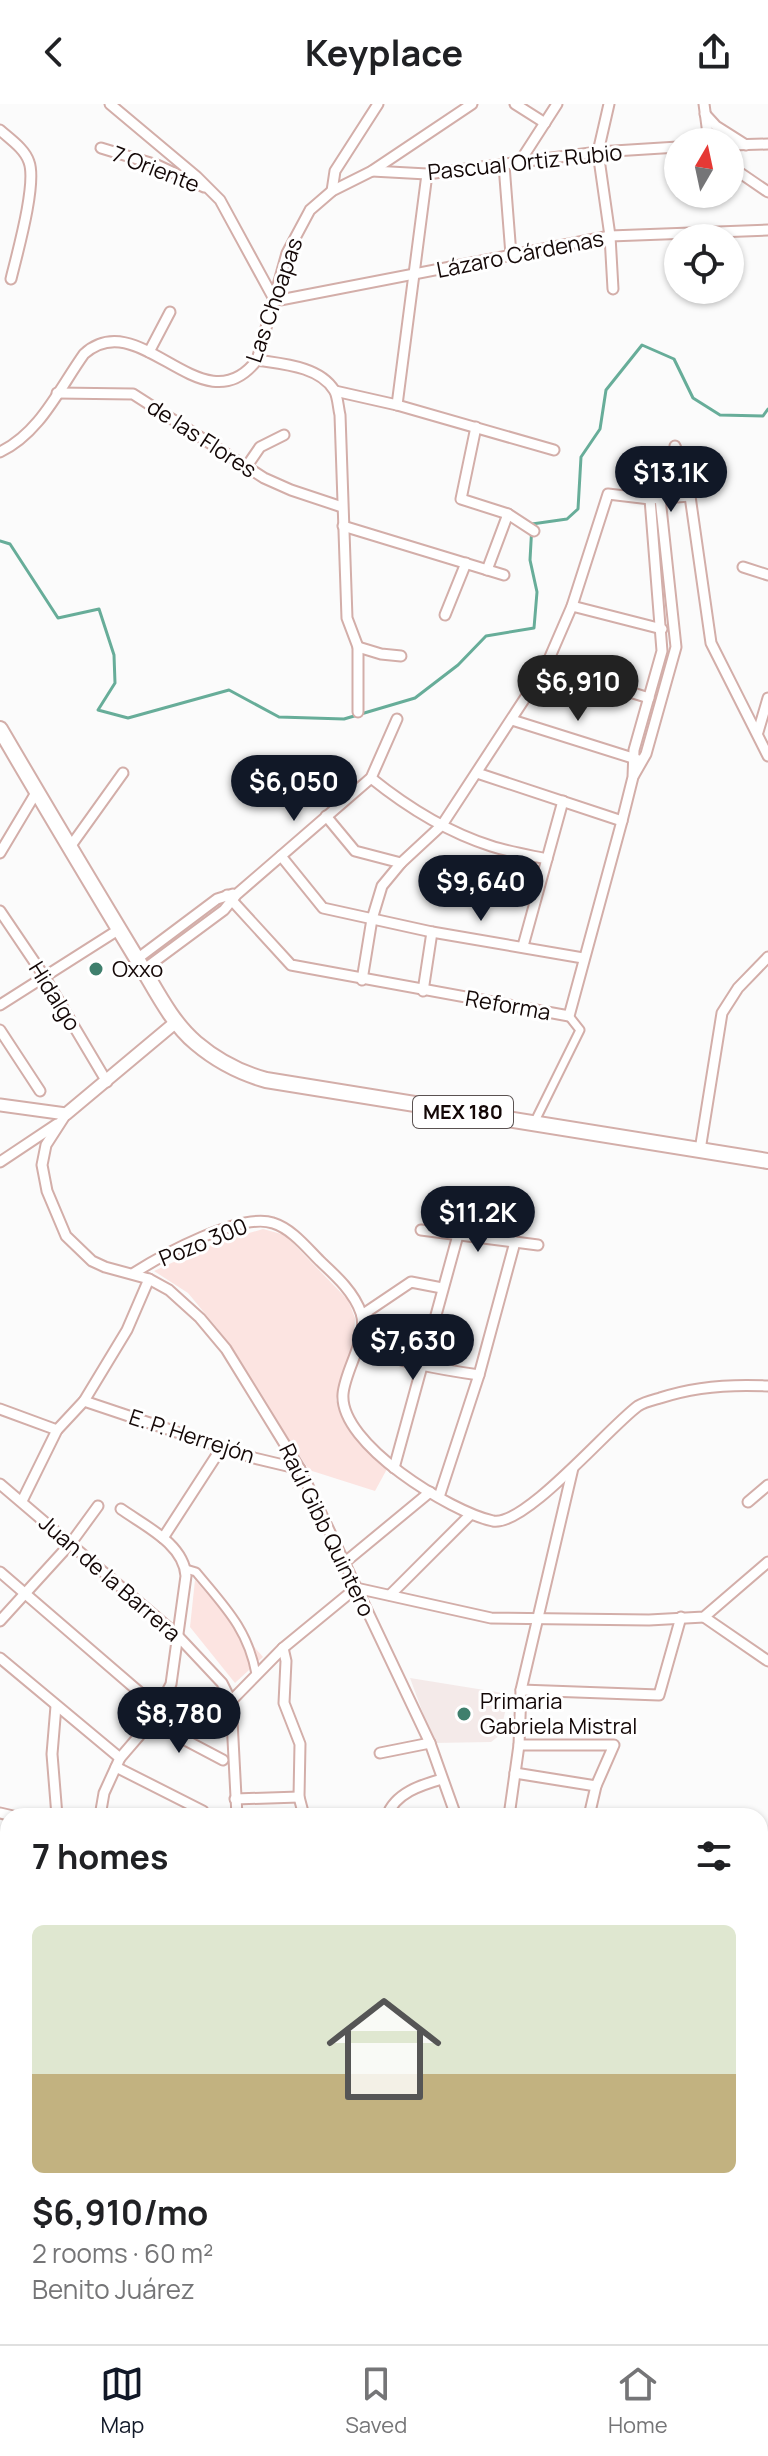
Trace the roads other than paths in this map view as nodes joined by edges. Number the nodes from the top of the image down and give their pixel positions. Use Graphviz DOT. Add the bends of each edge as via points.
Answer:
graph roads {
  1 [pos="110,104"];
  2 [pos="378,104"];
  3 [pos="472,104"];
  4 [pos="515,104"];
  5 [pos="557,104"];
  6 [pos="609,104"];
  7 [pos="704,109"];
  8 [pos="545,123"];
  9 [pos="0,130"];
  10 [pos="768,144"];
  11 [pos="746,145"];
  12 [pos="101,148"];
  13 [pos="664,148"];
  14 [pos="598,152"];
  15 [pos="519,163"];
  16 [pos="504,165"];
  17 [pos="372,171"];
  18 [pos="427,174"];
  19 [pos="744,176"];
  20 [pos="211,190"];
  21 [pos="332,191"];
  22 [pos="768,192"];
  23 [pos="768,230"];
  24 [pos="610,236"];
  25 [pos="511,255"];
  26 [pos="412,275"];
  27 [pos="11,279"];
  28 [pos="613,289"];
  29 [pos="275,301"];
  30 [pos="170,312"];
  31 [pos="149,352"];
  32 [pos="257,360"];
  33 [pos="335,391"];
  34 [pos="57,393"];
  35 [pos="397,405"];
  36 [pos="476,427"];
  37 [pos="284,435"];
  38 [pos="675,446"];
  39 [pos="554,450"];
  40 [pos="0,452"];
  41 [pos="247,466"];
  42 [pos="690,496"];
  43 [pos="655,499"];
  44 [pos="342,507"];
  45 [pos="508,514"];
  46 [pos="657,517"];
  47 [pos="343,526"];
  48 [pos="534,531"];
  49 [pos="466,563"];
  50 [pos="743,567"];
  51 [pos="487,570"];
  52 [pos="504,575"];
  53 [pos="768,575"];
  54 [pos="572,606"];
  55 [pos="445,615"];
  56 [pos="662,629"];
  57 [pos="358,647"];
  58 [pos="401,656"];
  59 [pos="546,666"];
  60 [pos="649,698"];
  61 [pos="768,698"];
  62 [pos="358,712"];
  63 [pos="397,719"];
  64 [pos="512,720"];
  65 [pos="0,729"];
  66 [pos="758,732"];
  67 [pos="768,756"];
  68 [pos="638,759"];
  69 [pos="123,773"];
  70 [pos="477,773"];
  71 [pos="371,778"];
  72 [pos="37,791"];
  73 [pos="563,801"];
  74 [pos="326,816"];
  75 [pos="622,821"];
  76 [pos="442,825"];
  77 [pos="70,847"];
  78 [pos="0,853"];
  79 [pos="281,856"];
  80 [pos="547,859"];
  81 [pos="401,863"];
  82 [pos="232,896"];
  83 [pos="0,911"];
  84 [pos="372,919"];
  85 [pos="185,923"];
  86 [pos="118,930"];
  87 [pos="432,932"];
  88 [pos="192,934"];
  89 [pos="523,946"];
  90 [pos="768,957"];
  91 [pos="583,958"];
  92 [pos="140,964"];
  93 [pos="44,976"];
  94 [pos="362,980"];
  95 [pos="423,991"];
  96 [pos="0,1005"];
  97 [pos="569,1016"];
  98 [pos="176,1022"];
  99 [pos="0,1030"];
  100 [pos="107,1082"];
  101 [pos="40,1091"];
  102 [pos="0,1105"];
  103 [pos="62,1119"];
  104 [pos="534,1123"];
  105 [pos="700,1150"];
  106 [pos="768,1161"];
  107 [pos="0,1162"];
  108 [pos="421,1230"];
  109 [pos="458,1235"];
  110 [pos="515,1242"];
  111 [pos="538,1245"];
  112 [pos="134,1273"];
  113 [pos="149,1279"];
  114 [pos="442,1288"];
  115 [pos="362,1315"];
  116 [pos="359,1346"];
  117 [pos="421,1367"];
  118 [pos="479,1375"];
  119 [pos="768,1386"];
  120 [pos="84,1401"];
  121 [pos="0,1409"];
  122 [pos="57,1430"];
  123 [pos="222,1447"];
  124 [pos="394,1468"];
  125 [pos="573,1468"];
  126 [pos="300,1469"];
  127 [pos="0,1484"];
  128 [pos="768,1485"];
  129 [pos="434,1495"];
  130 [pos="22,1501"];
  131 [pos="748,1502"];
  132 [pos="98,1506"];
  133 [pos="121,1509"];
  134 [pos="470,1515"];
  135 [pos="163,1538"];
  136 [pos="71,1543"];
  137 [pos="768,1562"];
  138 [pos="344,1563"];
  139 [pos="186,1569"];
  140 [pos="0,1572"];
  141 [pos="356,1588"];
  142 [pos="26,1593"];
  143 [pos="390,1595"];
  144 [pos="681,1617"];
  145 [pos="704,1617"];
  146 [pos="537,1620"];
  147 [pos="0,1621"];
  148 [pos="176,1634"];
  149 [pos="283,1648"];
  150 [pos="0,1658"];
  151 [pos="768,1661"];
  152 [pos="256,1674"];
  153 [pos="521,1690"];
  154 [pos="231,1701"];
  155 [pos="56,1706"];
  156 [pos="159,1709"];
  157 [pos="151,1722"];
  158 [pos="430,1743"];
  159 [pos="519,1745"];
  160 [pos="380,1753"];
  161 [pos="223,1760"];
  162 [pos="118,1762"];
  163 [pos="515,1773"];
  164 [pos="442,1779"];
  165 [pos="596,1786"];
  166 [pos="299,1797"];
  167 [pos="235,1799"];
  168 [pos="56,1808"];
  169 [pos="101,1808"];
  170 [pos="198,1808"];
  171 [pos="236,1808"];
  172 [pos="302,1808"];
  173 [pos="392,1808"];
  174 [pos="453,1808"];
  175 [pos="510,1808"];
  176 [pos="591,1808"];
  1 -- 20 [label="street"];
  2 -- 21 [label="street" via="335,171"];
  3 -- 17 [label="street, Las Choapas"];
  4 -- 8 [label="street"];
  5 -- 8 [label="street"];
  6 -- 14 [label="street"];
  7 -- 11 [label="street" via="716,126"];
  8 -- 15 [label="street"];
  9 -- 27 [label="street" via="31,165 26,221"];
  10 -- 11 [label="street"];
  12 -- 20 [label="street, 7 Oriente" via="157,165"];
  13 -- 14 [label="street, Pascual Ortiz Rubio"];
  14 -- 15 [label="street, Pascual Ortiz Rubio"];
  14 -- 24 [label="street"];
  15 -- 16 [label="street, Pascual Ortiz Rubio"];
  16 -- 18 [label="street, Pascual Ortiz Rubio"];
  16 -- 25 [label="street"];
  17 -- 18 [label="street, Pascual Ortiz Rubio"];
  17 -- 21 [label="street, Las Choapas"];
  18 -- 26 [label="street"];
  19 -- 22 [label="street"];
  20 -- 29 [label="street"];
  21 -- 29 [label="street, Las Choapas" via="310,210 295,235"];
  23 -- 24 [label="street, Lázaro Cárdenas"];
  24 -- 25 [label="street, Lázaro Cárdenas"];
  24 -- 28 [label="street"];
  25 -- 26 [label="street, Lázaro Cárdenas"];
  26 -- 29 [label="street, Lázaro Cárdenas"];
  26 -- 35 [label="street"];
  29 -- 32 [label="street, Las Choapas"];
  30 -- 31 [label="street"];
  31 -- 32 [label="street, Las Choapas" via="213,383 234,381"];
  31 -- 34 [label="street, Las Choapas" via="119,342 96,346 84,354"];
  32 -- 33 [label="street" via="298,367 324,379"];
  33 -- 35 [label="street"];
  33 -- 44 [label="street"];
  34 -- 40 [label="street, Las Choapas" via="35,427"];
  34 -- 41 [label="street, de las Flores" via="133,394"];
  35 -- 36 [label="street"];
  36 -- 39 [label="street"];
  36 -- 45 [label="street" via="461,499"];
  37 -- 41 [label="street" via="260,447"];
  38 -- 42 [label="street"];
  41 -- 44 [label="street, de las Flores" via="291,490"];
  42 -- 43 [label="street"];
  42 -- 66 [label="street" via="711,643"];
  43 -- 46 [label="street, Reforma"];
  43 -- 54 [label="street" via="608,494"];
  44 -- 47 [label="street"];
  45 -- 48 [label="street"];
  45 -- 51 [label="street"];
  46 -- 56 [label="street, Reforma"];
  46 -- 68 [label="street, Reforma" via="676,647"];
  47 -- 49 [label="street"];
  47 -- 57 [label="street" via="347,618"];
  49 -- 51 [label="street"];
  49 -- 55 [label="street"];
  50 -- 53 [label="street"];
  51 -- 52 [label="street"];
  54 -- 56 [label="street"];
  54 -- 59 [label="street"];
  56 -- 60 [label="street, Reforma" via="662,651"];
  57 -- 58 [label="street"];
  57 -- 62 [label="street"];
  59 -- 60 [label="street"];
  59 -- 64 [label="street"];
  60 -- 68 [label="street, Reforma"];
  61 -- 66 [label="street"];
  63 -- 71 [label="street"];
  64 -- 68 [label="street"];
  64 -- 70 [label="street"];
  65 -- 72 [label="main road, MEX 180"];
  66 -- 67 [label="street"];
  68 -- 75 [label="street, Reforma"];
  69 -- 77 [label="street"];
  70 -- 73 [label="street"];
  70 -- 76 [label="street"];
  71 -- 74 [label="street"];
  71 -- 76 [label="street" via="403,804"];
  72 -- 77 [label="main road, MEX 180"];
  72 -- 78 [label="street"];
  73 -- 75 [label="street"];
  73 -- 80 [label="street"];
  74 -- 79 [label="street"];
  74 -- 81 [label="street" via="355,851"];
  75 -- 91 [label="street, Reforma"];
  76 -- 80 [label="street" via="491,846"];
  76 -- 81 [label="street"];
  77 -- 86 [label="main road, MEX 180"];
  79 -- 82 [label="street"];
  79 -- 84 [label="street" via="323,908"];
  80 -- 89 [label="street"];
  81 -- 84 [label="street" via="382,886"];
  82 -- 85 [label="street" via="217,899"];
  82 -- 88 [label="street" via="224,910"];
  82 -- 94 [label="street, Reforma" via="291,965"];
  83 -- 93 [label="street, Hidalgo"];
  84 -- 87 [label="street"];
  84 -- 94 [label="street"];
  85 -- 88 [label="street"];
  85 -- 92 [label="street"];
  86 -- 92 [label="main road, MEX 180"];
  86 -- 93 [label="street"];
  87 -- 89 [label="street"];
  87 -- 95 [label="street"];
  88 -- 92 [label="street"];
  89 -- 91 [label="street"];
  90 -- 105 [label="street" via="722,1013"];
  91 -- 97 [label="street, Reforma"];
  92 -- 98 [label="main road, MEX 180"];
  93 -- 96 [label="street"];
  93 -- 100 [label="street, Hidalgo"];
  94 -- 95 [label="street, Reforma"];
  95 -- 97 [label="street, Reforma"];
  97 -- 104 [label="street" via="580,1030"];
  98 -- 100 [label="street"];
  98 -- 104 [label="main road, MEX 180" via="196,1043 248,1075"];
  99 -- 101 [label="street"];
  100 -- 103 [label="street"];
  102 -- 103 [label="street"];
  103 -- 107 [label="street"];
  103 -- 112 [label="street, Raúl Gibb Quintero" via="46,1145 42,1165 66,1236 92,1261"];
  104 -- 105 [label="main road, MEX 180"];
  105 -- 106 [label="main road, MEX 180"];
  108 -- 109 [label="street"];
  109 -- 110 [label="street"];
  109 -- 114 [label="street"];
  110 -- 111 [label="street"];
  110 -- 118 [label="street"];
  112 -- 113 [label="street, Raúl Gibb Quintero"];
  112 -- 115 [label="street, Pozo 300" via="165,1253 239,1225 272,1222 288,1230 340,1280"];
  113 -- 120 [label="street" via="127,1330"];
  113 -- 126 [label="street, Raúl Gibb Quintero" via="180,1299 226,1349"];
  114 -- 115 [label="street" via="411,1282"];
  114 -- 117 [label="street"];
  115 -- 116 [label="street"];
  116 -- 117 [label="street"];
  116 -- 124 [label="street" via="342,1398 369,1448"];
  117 -- 118 [label="street"];
  117 -- 124 [label="street"];
  118 -- 129 [label="street"];
  119 -- 125 [label="street" via="715,1386 639,1405"];
  120 -- 122 [label="street"];
  120 -- 123 [label="street, E. P. Herrejón"];
  121 -- 122 [label="street"];
  122 -- 130 [label="street"];
  123 -- 126 [label="street, E. P. Herrejón"];
  123 -- 135 [label="street"];
  124 -- 129 [label="street"];
  125 -- 134 [label="street" via="510,1520"];
  125 -- 146 [label="street"];
  126 -- 138 [label="street, Raúl Gibb Quintero"];
  127 -- 130 [label="street, Juan de la Barrera"];
  128 -- 131 [label="street"];
  129 -- 134 [label="street"];
  129 -- 138 [label="street"];
  130 -- 136 [label="street, Juan de la Barrera"];
  132 -- 136 [label="street"];
  133 -- 135 [label="street"];
  134 -- 143 [label="street"];
  135 -- 139 [label="street"];
  136 -- 142 [label="street"];
  136 -- 148 [label="street, Juan de la Barrera"];
  137 -- 145 [label="street"];
  138 -- 141 [label="street, Raúl Gibb Quintero"];
  139 -- 148 [label="street"];
  139 -- 152 [label="street" via="196,1572 243,1631"];
  140 -- 142 [label="street"];
  141 -- 143 [label="street"];
  141 -- 149 [label="street"];
  141 -- 158 [label="street, Raúl Gibb Quintero"];
  142 -- 147 [label="street"];
  142 -- 156 [label="street"];
  143 -- 146 [label="street" via="491,1618"];
  144 -- 145 [label="street"];
  144 -- 146 [label="street"];
  144 -- 153 [label="street" via="659,1695"];
  145 -- 151 [label="street"];
  146 -- 153 [label="street"];
  148 -- 154 [label="street, Juan de la Barrera" via="222,1683"];
  148 -- 156 [label="street" via="171,1684"];
  149 -- 152 [label="street"];
  149 -- 166 [label="street" via="284,1703 300,1744"];
  150 -- 155 [label="street"];
  152 -- 154 [label="street"];
  153 -- 159 [label="street"];
  154 -- 167 [label="street"];
  155 -- 162 [label="street"];
  155 -- 168 [label="street" via="52,1754"];
  156 -- 157 [label="street"];
  157 -- 161 [label="street"];
  157 -- 162 [label="street"];
  158 -- 160 [label="street"];
  158 -- 164 [label="street, Raúl Gibb Quintero"];
  159 -- 163 [label="street"];
  159 -- 165 [label="street" via="614,1745"];
  162 -- 169 [label="street"];
  162 -- 170 [label="street"];
  163 -- 165 [label="street"];
  163 -- 175 [label="street"];
  164 -- 173 [label="street" via="399,1797"];
  164 -- 174 [label="street, Raúl Gibb Quintero"];
  165 -- 176 [label="street"];
  166 -- 167 [label="street"];
  166 -- 172 [label="street"];
  167 -- 171 [label="street"];
}
